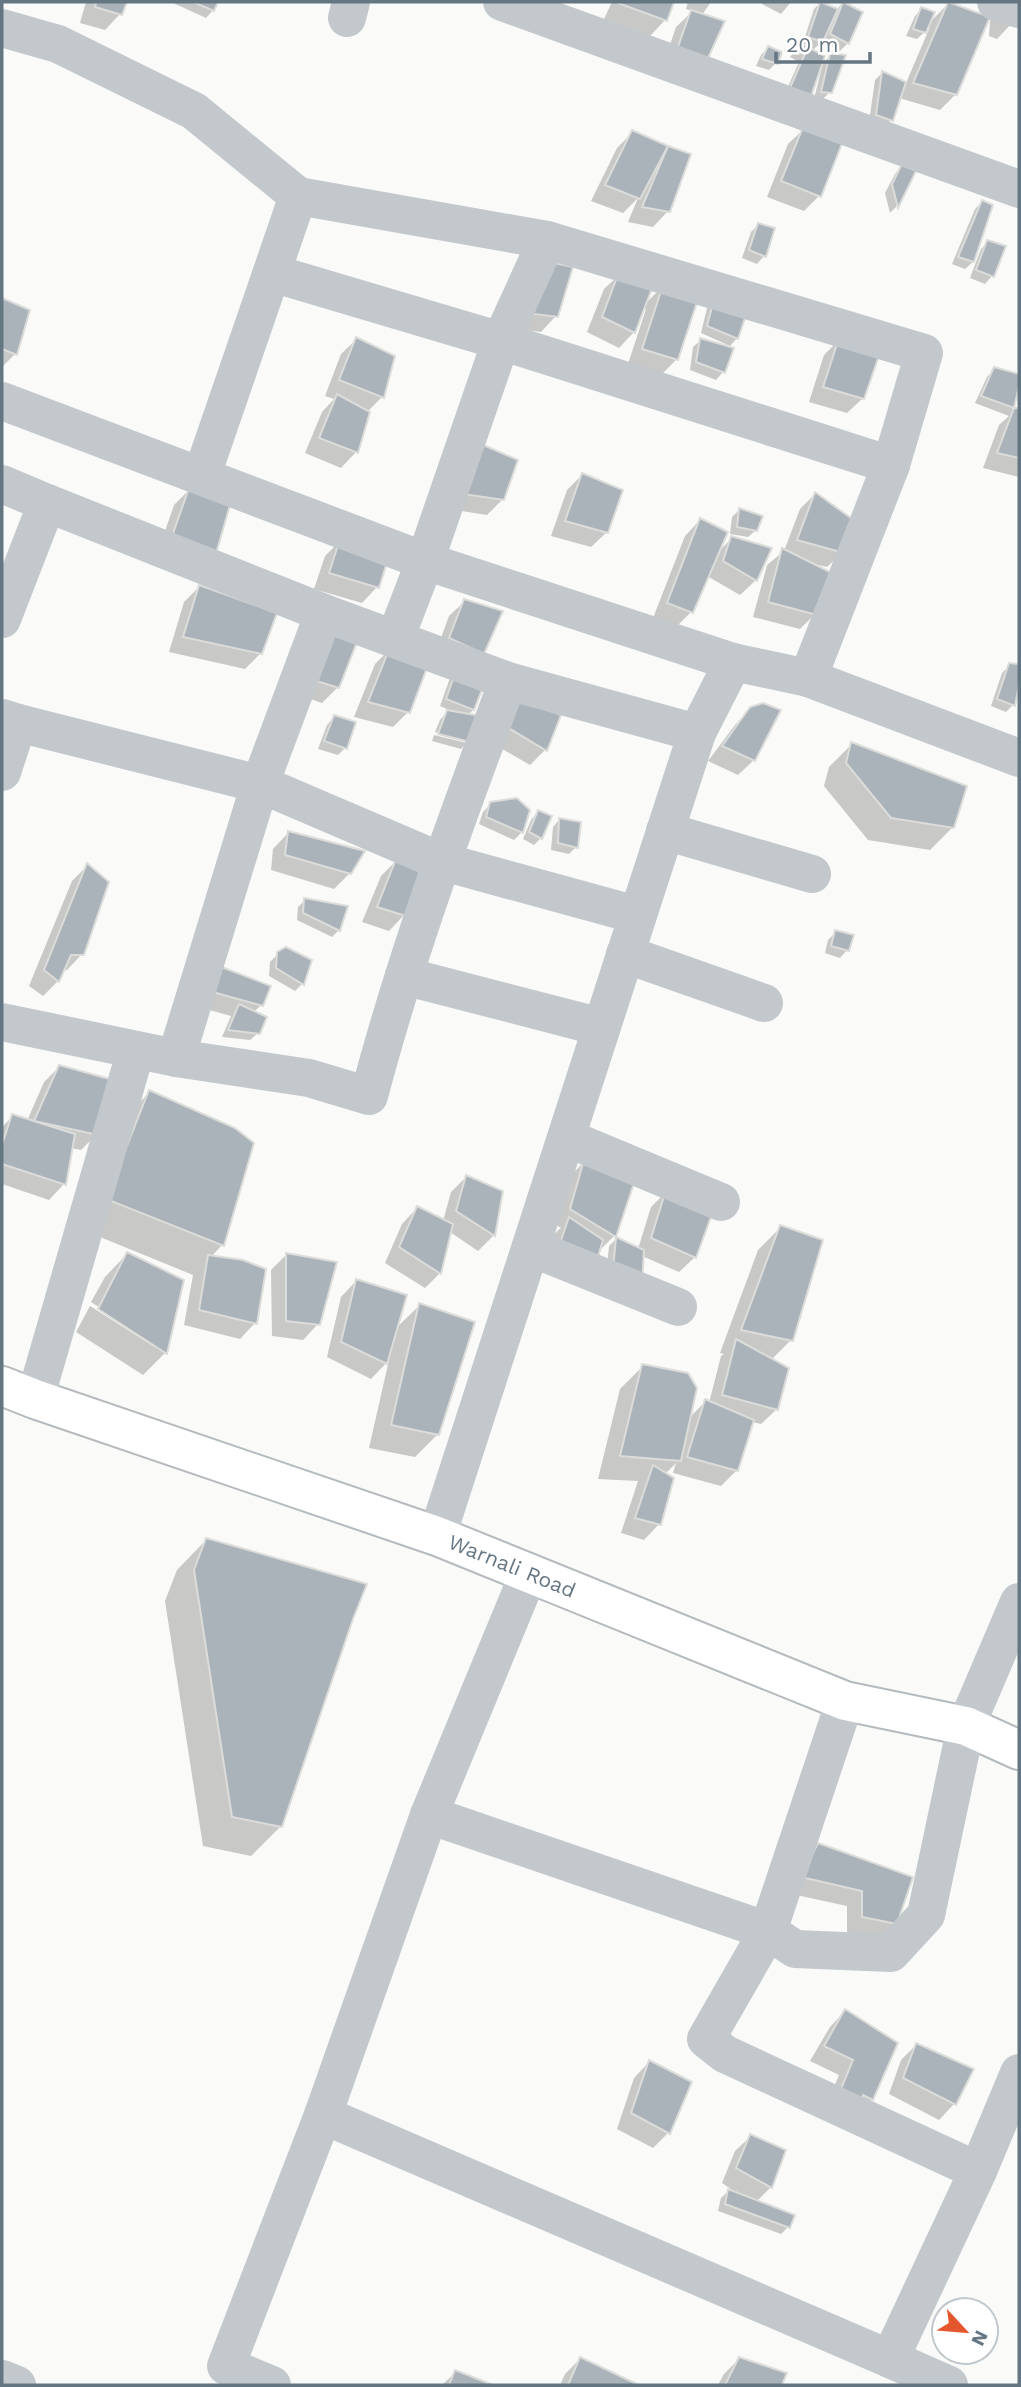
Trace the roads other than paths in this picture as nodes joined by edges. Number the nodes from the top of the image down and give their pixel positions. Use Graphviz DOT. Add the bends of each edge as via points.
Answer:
graph roads {
  1 [pos="502,2"];
  2 [pos="996,2"];
  3 [pos="1019,9"];
  4 [pos="2,28"];
  5 [pos="1019,190"];
  6 [pos="298,196"];
  7 [pos="547,240"];
  8 [pos="272,273"];
  9 [pos="501,341"];
  10 [pos="2,401"];
  11 [pos="891,464"];
  12 [pos="202,475"];
  13 [pos="2,484"];
  14 [pos="47,503"];
  15 [pos="425,561"];
  16 [pos="324,613"];
  17 [pos="2,619"];
  18 [pos="395,639"];
  19 [pos="733,662"];
  20 [pos="808,678"];
  21 [pos="508,681"];
  22 [pos="10,721"];
  23 [pos="696,733"];
  24 [pos="1019,758"];
  25 [pos="2,772"];
  26 [pos="260,784"];
  27 [pos="665,831"];
  28 [pos="440,861"];
  29 [pos="812,874"];
  30 [pos="637,915"];
  31 [pos="625,954"];
  32 [pos="404,976"];
  33 [pos="764,1003"];
  34 [pos="2,1022"];
  35 [pos="601,1027"];
  36 [pos="136,1050"];
  37 [pos="176,1058"];
  38 [pos="567,1138"];
  39 [pos="721,1202"];
  40 [pos="532,1248"];
  41 [pos="678,1307"];
  42 [pos="19,1392"];
  43 [pos="437,1536"];
  44 [pos="529,1573"];
  45 [pos="1019,1602"];
  46 [pos="845,1701"];
  47 [pos="966,1726"];
  48 [pos="1019,1750"];
  49 [pos="429,1815"];
  50 [pos="768,1931"];
  51 [pos="1019,2073"];
  52 [pos="323,2115"];
  53 [pos="1007,2134"];
  54 [pos="978,2171"];
  55 [pos="890,2359"];
  56 [pos="2,2379"];
  57 [pos="17,2385"];
  58 [pos="272,2385"];
  59 [pos="949,2385"];
  1 -- 5 [label="street"];
  2 -- 3 [label="street"];
  4 -- 6 [label="street" via="58,44 194,111"];
  6 -- 7 [label="street"];
  6 -- 8 [label="street"];
  7 -- 9 [label="street"];
  7 -- 11 [label="street" via="924,353"];
  8 -- 9 [label="street"];
  8 -- 12 [label="street"];
  9 -- 11 [label="street"];
  9 -- 15 [label="street"];
  10 -- 12 [label="street"];
  11 -- 20 [label="street"];
  12 -- 15 [label="street"];
  13 -- 14 [label="street"];
  14 -- 16 [label="street"];
  14 -- 17 [label="street"];
  15 -- 18 [label="street"];
  15 -- 19 [label="street"];
  16 -- 18 [label="street"];
  16 -- 26 [label="street"];
  18 -- 21 [label="street"];
  19 -- 20 [label="street"];
  19 -- 23 [label="street"];
  20 -- 24 [label="street"];
  21 -- 23 [label="street"];
  21 -- 28 [label="street"];
  22 -- 25 [label="street"];
  22 -- 26 [label="street"];
  23 -- 27 [label="street"];
  26 -- 28 [label="street"];
  26 -- 37 [label="street"];
  27 -- 29 [label="street"];
  27 -- 30 [label="street"];
  28 -- 30 [label="street"];
  28 -- 32 [label="street"];
  30 -- 31 [label="street"];
  31 -- 33 [label="street"];
  31 -- 35 [label="street"];
  32 -- 35 [label="street"];
  32 -- 37 [label="street" via="369,1096 309,1078"];
  34 -- 36 [label="street"];
  35 -- 38 [label="street"];
  36 -- 37 [label="street"];
  36 -- 42 [label="street"];
  38 -- 39 [label="street"];
  38 -- 40 [label="street"];
  40 -- 41 [label="street"];
  40 -- 43 [label="street"];
  42 -- 43 [label="main road, Warnali Road"];
  43 -- 44 [label="main road, Warnali Road"];
  44 -- 46 [label="main road, Warnali Road"];
  44 -- 49 [label="street"];
  45 -- 47 [label="street"];
  46 -- 47 [label="main road, Warnali Road"];
  46 -- 50 [label="street"];
  47 -- 48 [label="main road, Warnali Road"];
  47 -- 50 [label="street" via="926,1915 891,1953 795,1949"];
  49 -- 50 [label="street"];
  49 -- 52 [label="street"];
  50 -- 54 [label="street" via="706,2039 725,2054"];
  51 -- 53 [label="street"];
  52 -- 55 [label="street"];
  52 -- 58 [label="street" via="226,2365"];
  53 -- 54 [label="street"];
  54 -- 55 [label="street"];
  55 -- 59 [label="street"];
  56 -- 57 [label="street"];
}
